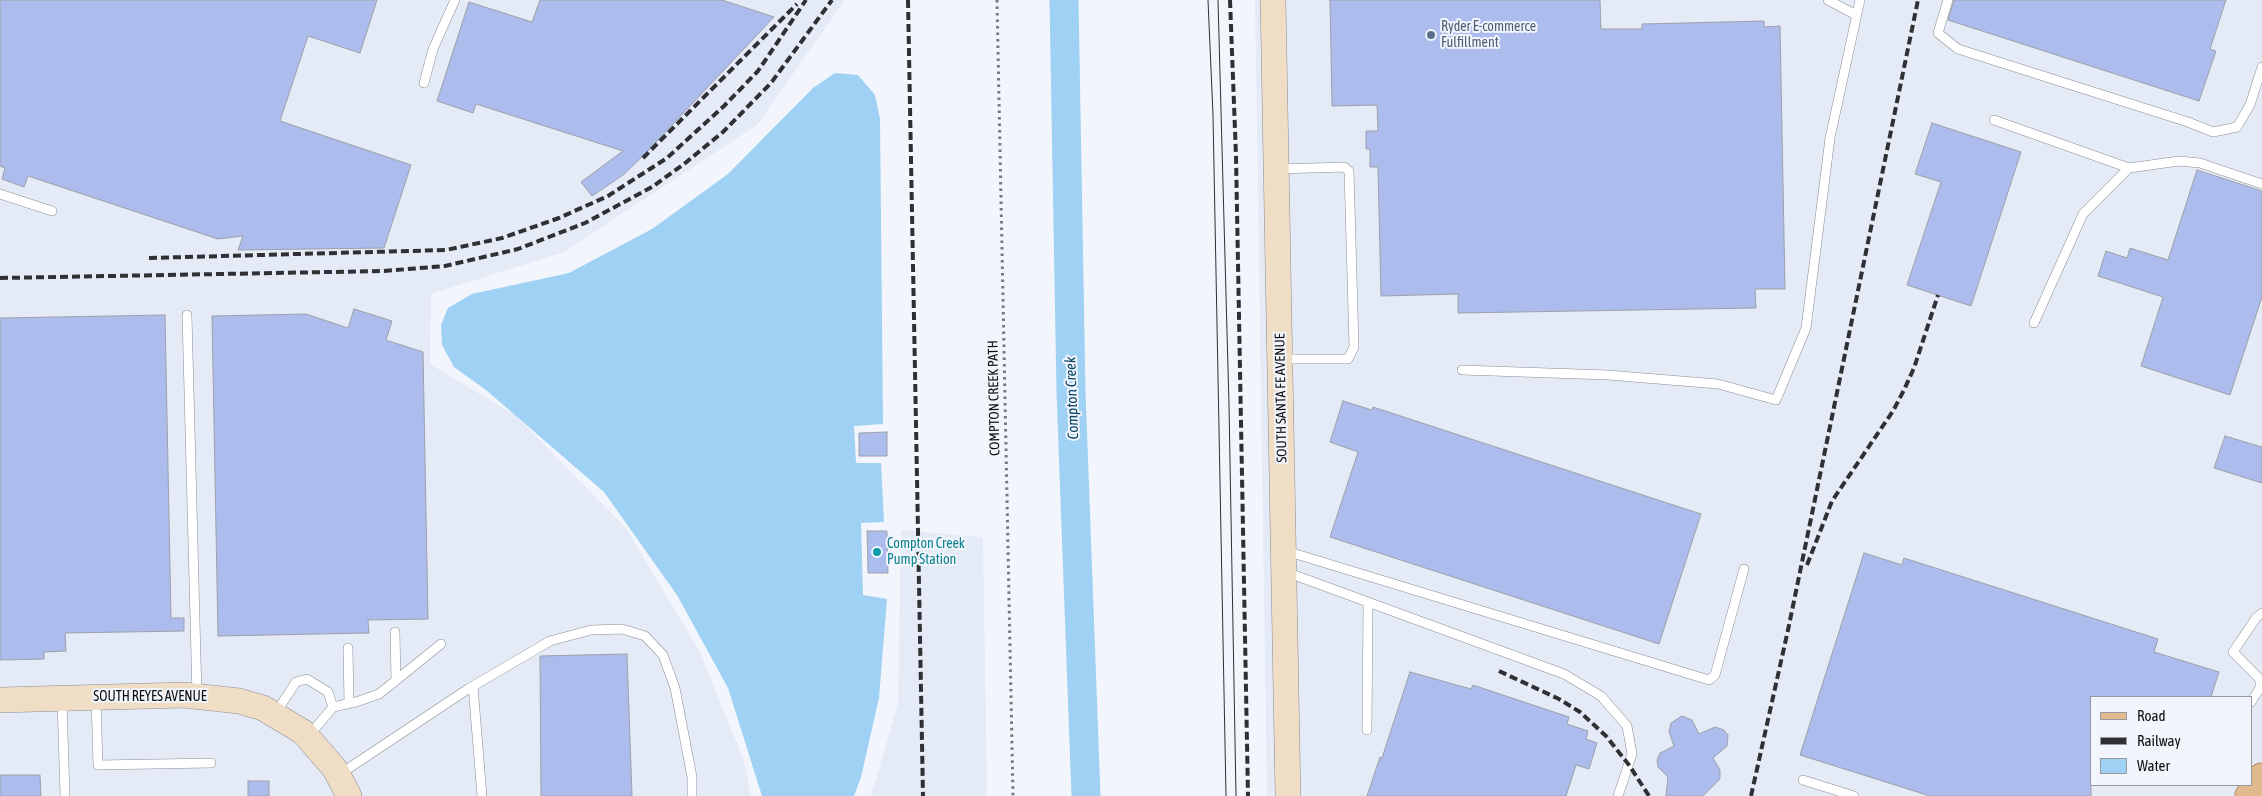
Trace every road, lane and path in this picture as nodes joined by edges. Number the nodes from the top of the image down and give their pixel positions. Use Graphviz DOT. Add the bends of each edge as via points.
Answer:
graph roads {
  1 [pos="456,0"];
  2 [pos="997,0"];
  3 [pos="1273,0"];
  4 [pos="1828,0"];
  5 [pos="1860,0"];
  6 [pos="1948,0"];
  7 [pos="1856,15"];
  8 [pos="2262,67"];
  9 [pos="424,83"];
  10 [pos="1994,120"];
  11 [pos="2129,168"];
  12 [pos="1276,170"];
  13 [pos="2262,184"];
  14 [pos="0,194"];
  15 [pos="52,211"];
  16 [pos="186,315"];
  17 [pos="2034,323"];
  18 [pos="1280,359"];
  19 [pos="1462,370"];
  20 [pos="1284,561"];
  21 [pos="1744,569"];
  22 [pos="1368,602"];
  23 [pos="2262,613"];
  24 [pos="395,632"];
  25 [pos="441,644"];
  26 [pos="348,648"];
  27 [pos="396,680"];
  28 [pos="473,686"];
  29 [pos="198,696"];
  30 [pos="96,697"];
  31 [pos="62,698"];
  32 [pos="0,700"];
  33 [pos="2252,700"];
  34 [pos="348,704"];
  35 [pos="333,707"];
  36 [pos="275,715"];
  37 [pos="1367,730"];
  38 [pos="308,737"];
  39 [pos="211,762"];
  40 [pos="2262,777"];
  41 [pos="1804,780"];
  42 [pos="344,785"];
  43 [pos="65,796"];
  44 [pos="482,796"];
  45 [pos="692,796"];
  46 [pos="1013,796"];
  47 [pos="1288,796"];
  48 [pos="1618,796"];
  49 [pos="1854,796"];
  50 [pos="2248,796"];
  1 -- 9 [label="lane" via="433,49"];
  2 -- 46 [label="path, COMPTON CREEK PATH"];
  3 -- 12 [label="main road, SOUTH SANTA FE AVENUE"];
  4 -- 7 [label="lane"];
  5 -- 7 [label="lane"];
  6 -- 8 [label="lane" via="1938,32 1958,49 2213,132 2237,127 2250,105"];
  7 -- 19 [label="lane" via="1830,138 1806,328 1776,400 1718,384 1608,375"];
  10 -- 11 [label="lane"];
  11 -- 13 [label="lane" via="2179,161 2200,163"];
  11 -- 17 [label="lane" via="2084,214"];
  12 -- 18 [label="main road, SOUTH SANTA FE AVENUE"];
  12 -- 18 [label="lane" via="1344,167 1349,172 1354,328 1354,347 1348,360"];
  14 -- 15 [label="lane"];
  16 -- 29 [label="lane"];
  18 -- 20 [label="main road, SOUTH SANTA FE AVENUE"];
  20 -- 21 [label="lane" via="1709,680 1715,675"];
  20 -- 22 [label="lane"];
  20 -- 47 [label="main road, SOUTH SANTA FE AVENUE"];
  22 -- 37 [label="lane"];
  22 -- 48 [label="lane" via="1564,674 1600,696 1627,726 1632,754"];
  23 -- 33 [label="lane" via="2233,652 2260,679 2260,688"];
  24 -- 27 [label="lane"];
  25 -- 27 [label="lane"];
  26 -- 34 [label="lane"];
  27 -- 34 [label="lane" via="379,694"];
  28 -- 42 [label="lane"];
  28 -- 44 [label="lane"];
  28 -- 45 [label="lane" via="550,640 591,630 622,629 645,636 663,655 675,688 692,777"];
  29 -- 30 [label="main road, SOUTH REYES AVENUE"];
  29 -- 36 [label="main road, SOUTH REYES AVENUE" via="239,701"];
  30 -- 31 [label="main road, SOUTH REYES AVENUE"];
  30 -- 39 [label="lane" via="98,765"];
  31 -- 32 [label="main road, SOUTH REYES AVENUE"];
  31 -- 43 [label="lane"];
  34 -- 35 [label="lane"];
  35 -- 36 [label="lane" via="328,692 307,679 296,682"];
  35 -- 38 [label="lane"];
  36 -- 38 [label="main road, SOUTH REYES AVENUE"];
  38 -- 42 [label="main road, SOUTH REYES AVENUE"];
  40 -- 50 [label="main road"];
  41 -- 49 [label="lane"];
}
